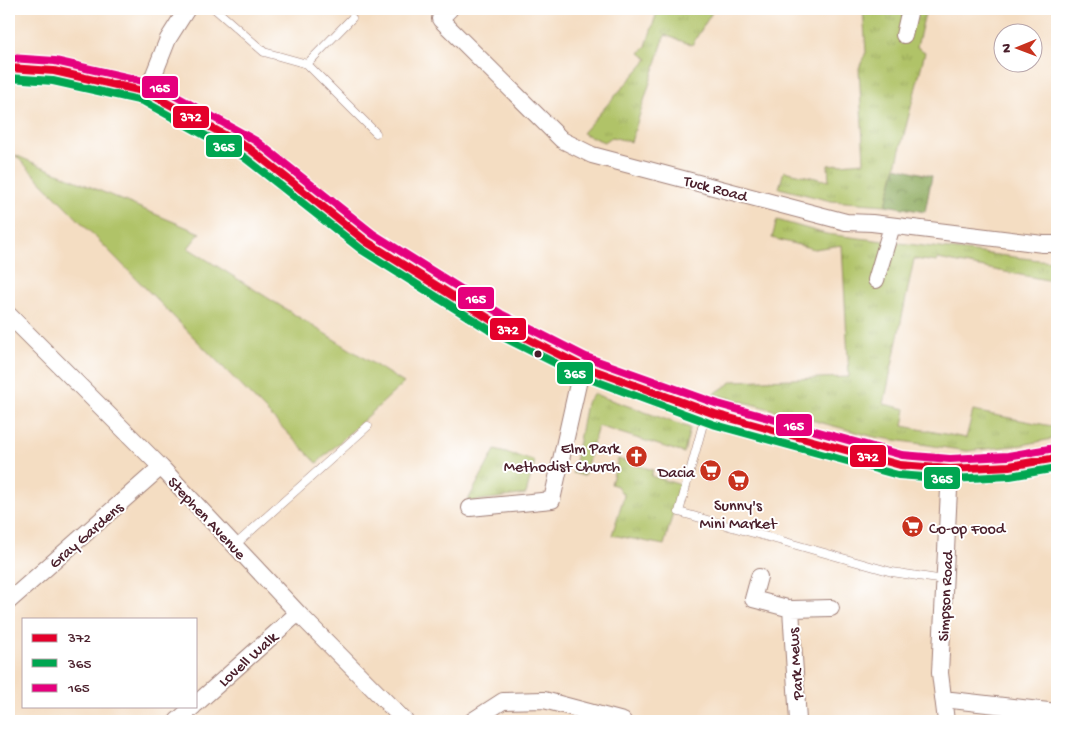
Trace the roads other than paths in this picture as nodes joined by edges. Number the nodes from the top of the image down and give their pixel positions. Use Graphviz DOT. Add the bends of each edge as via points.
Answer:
graph roads {
  1 [pos="187,9"];
  2 [pos="215,9"];
  3 [pos="450,9"];
  4 [pos="910,9"];
  5 [pos="352,18"];
  6 [pos="904,34"];
  7 [pos="307,64"];
  8 [pos="9,68"];
  9 [pos="147,92"];
  10 [pos="376,133"];
  11 [pos="892,226"];
  12 [pos="1057,244"];
  13 [pos="876,280"];
  14 [pos="9,316"];
  15 [pos="582,366"];
  16 [pos="707,411"];
  17 [pos="368,426"];
  18 [pos="1057,458"];
  19 [pos="161,467"];
  20 [pos="950,469"];
  21 [pos="470,508"];
  22 [pos="235,545"];
  23 [pos="759,576"];
  24 [pos="944,580"];
  25 [pos="9,601"];
  26 [pos="831,608"];
  27 [pos="791,610"];
  28 [pos="298,613"];
  29 [pos="943,699"];
  30 [pos="198,702"];
  31 [pos="192,708"];
  32 [pos="1057,712"];
  33 [pos="177,721"];
  34 [pos="405,721"];
  35 [pos="472,721"];
  36 [pos="623,721"];
  37 [pos="798,721"];
  38 [pos="946,721"];
  1 -- 9 [label="street" via="168,39"];
  2 -- 7 [label="lane" via="264,52"];
  3 -- 11 [label="street, Tuck Road" via="440,20 562,140 592,155 846,222"];
  4 -- 6 [label="street"];
  5 -- 7 [label="lane"];
  7 -- 10 [label="lane"];
  8 -- 9 [label="street" via="54,71"];
  9 -- 15 [label="street" via="250,149 367,242 496,323"];
  11 -- 12 [label="street, Tuck Road"];
  11 -- 13 [label="street"];
  14 -- 19 [label="street, Stephen Avenue"];
  15 -- 16 [label="street"];
  15 -- 21 [label="street" via="552,500"];
  16 -- 20 [label="street" via="900,465"];
  16 -- 24 [label="lane" via="679,512 892,572"];
  17 -- 22 [label="lane"];
  18 -- 20 [label="street" via="1010,466"];
  19 -- 22 [label="street, Stephen Avenue"];
  19 -- 25 [label="street, Gray Gardens"];
  20 -- 24 [label="street, Simpson Road"];
  22 -- 28 [label="street, Stephen Avenue"];
  23 -- 27 [label="street, Park Mews" via="753,599"];
  24 -- 29 [label="street, Simpson Road" via="940,673"];
  26 -- 27 [label="street"];
  27 -- 37 [label="street, Park Mews"];
  28 -- 30 [label="street, Lovell Walk"];
  28 -- 34 [label="street, Stephen Avenue"];
  29 -- 32 [label="street"];
  29 -- 38 [label="street, Simpson Road"];
  31 -- 33 [label="street, Lovell Walk"];
  35 -- 36 [label="street" via="503,701 544,700"];
}
